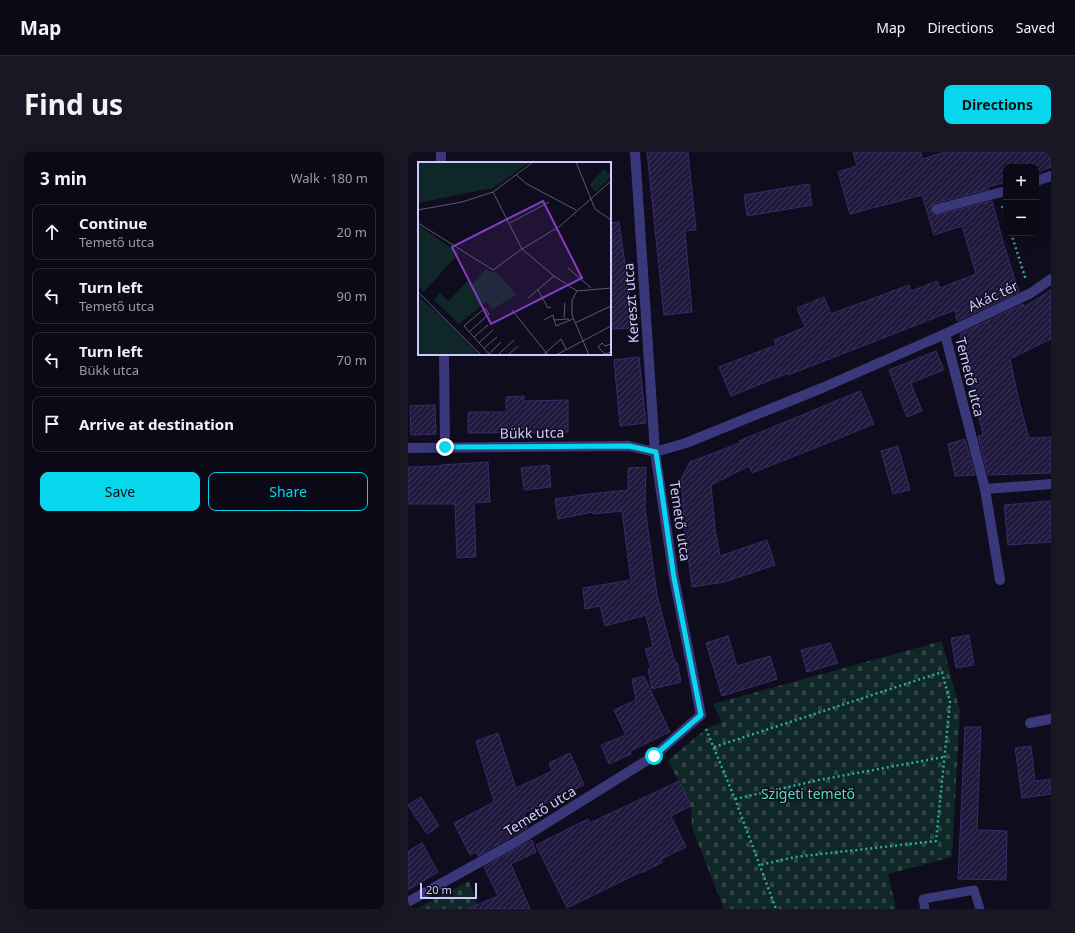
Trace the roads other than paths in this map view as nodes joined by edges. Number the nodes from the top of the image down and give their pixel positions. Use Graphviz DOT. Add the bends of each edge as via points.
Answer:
graph roads {
  1 [pos="635,152"];
  2 [pos="1051,176"];
  3 [pos="1039,180"];
  4 [pos="1003,192"];
  5 [pos="937,209"];
  6 [pos="1051,279"];
  7 [pos="944,334"];
  8 [pos="444,355"];
  9 [pos="445,447"];
  10 [pos="408,448"];
  11 [pos="656,452"];
  12 [pos="1051,484"];
  13 [pos="984,489"];
  14 [pos="1000,580"];
  15 [pos="1051,719"];
  16 [pos="1030,723"];
  17 [pos="408,902"];
  18 [pos="925,909"];
  19 [pos="980,909"];
  1 -- 11 [label="street, Kereszt utca"];
  2 -- 3 [label="street"];
  4 -- 5 [label="street"];
  6 -- 7 [label="street, Akác tér" via="1031,293"];
  7 -- 11 [label="street, Temető utca" via="822,388 686,443"];
  7 -- 13 [label="street, Temető utca"];
  8 -- 9 [label="street"];
  9 -- 10 [label="street, Bükk utca"];
  9 -- 11 [label="street, Bükk utca" via="629,446"];
  11 -- 17 [label="street, Temető utca" via="674,578 701,715 654,756 516,842"];
  12 -- 13 [label="street"];
  13 -- 14 [label="street, Temető utca"];
  15 -- 16 [label="street"];
  18 -- 19 [label="lane" via="923,899 974,890"];
}
